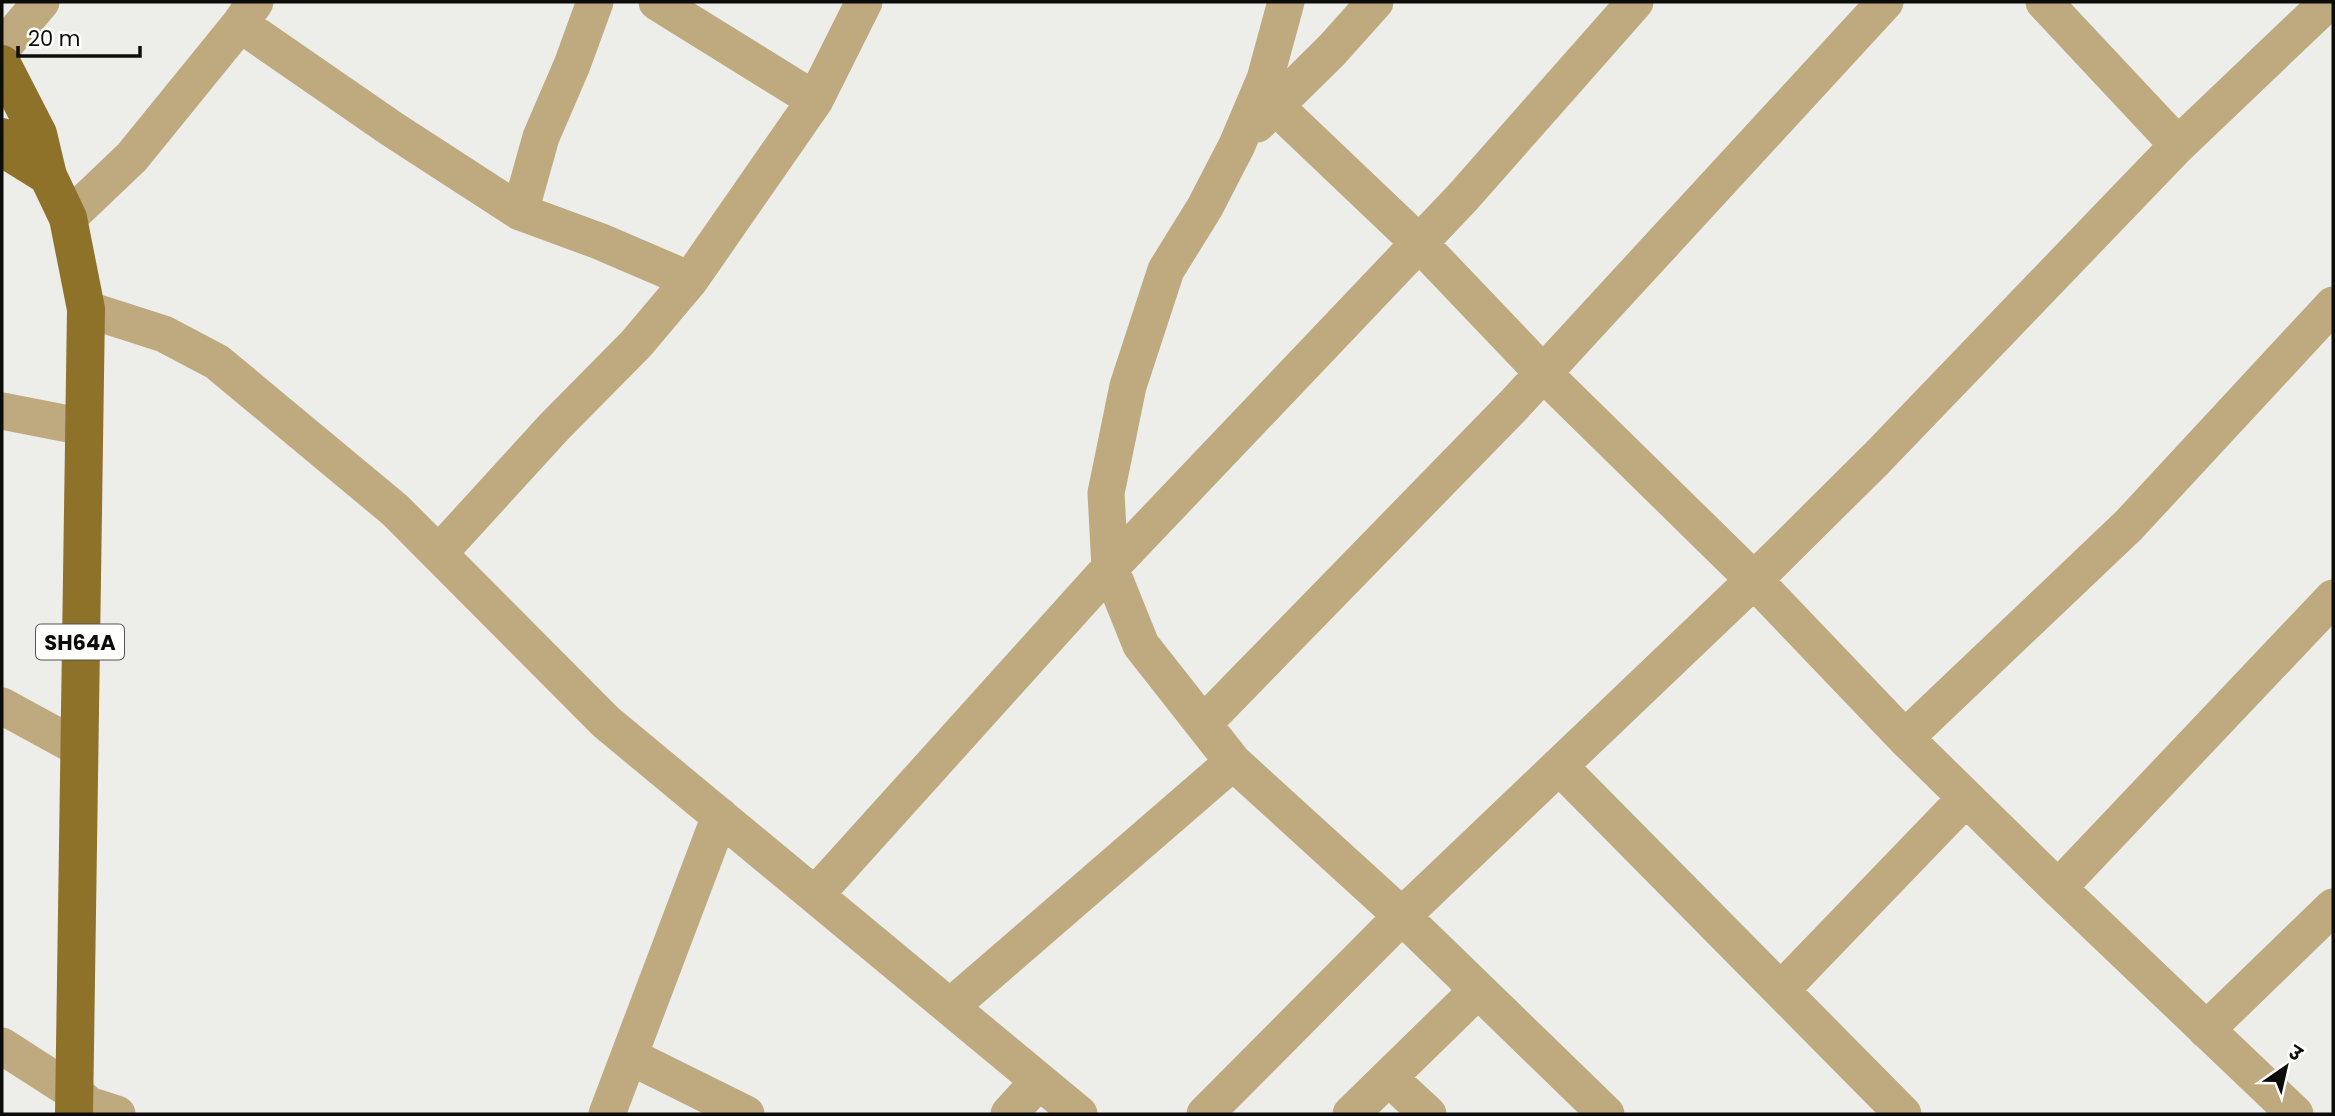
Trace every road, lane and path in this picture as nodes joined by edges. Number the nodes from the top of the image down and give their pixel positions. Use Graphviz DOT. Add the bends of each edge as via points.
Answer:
graph roads {
  1 [pos="41,2"];
  2 [pos="595,2"];
  3 [pos="657,2"];
  4 [pos="864,2"];
  5 [pos="1286,2"];
  6 [pos="1375,2"];
  7 [pos="1635,2"];
  8 [pos="1885,2"];
  9 [pos="2044,2"];
  10 [pos="2328,2"];
  11 [pos="247,13"];
  12 [pos="2,48"];
  13 [pos="2,64"];
  14 [pos="815,100"];
  15 [pos="1275,106"];
  16 [pos="1237,145"];
  17 [pos="2178,145"];
  18 [pos="13,146"];
  19 [pos="520,212"];
  20 [pos="68,218"];
  21 [pos="1419,243"];
  22 [pos="690,280"];
  23 [pos="2333,305"];
  24 [pos="86,309"];
  25 [pos="1544,374"];
  26 [pos="2,411"];
  27 [pos="84,427"];
  28 [pos="439,553"];
  29 [pos="1110,568"];
  30 [pos="1754,580"];
  31 [pos="2333,597"];
  32 [pos="2,706"];
  33 [pos="1203,724"];
  34 [pos="1905,738"];
  35 [pos="79,748"];
  36 [pos="1233,762"];
  37 [pos="1559,766"];
  38 [pos="1966,798"];
  39 [pos="720,816"];
  40 [pos="2057,888"];
  41 [pos="815,895"];
  42 [pos="2333,907"];
  43 [pos="1402,916"];
  44 [pos="1478,990"];
  45 [pos="1781,990"];
  46 [pos="950,1007"];
  47 [pos="2206,1030"];
  48 [pos="2,1046"];
  49 [pos="629,1056"];
  50 [pos="1389,1078"];
  51 [pos="1039,1081"];
  52 [pos="75,1103"];
  53 [pos="117,1114"];
  54 [pos="607,1114"];
  55 [pos="746,1114"];
  56 [pos="1009,1114"];
  57 [pos="1079,1114"];
  58 [pos="1205,1114"];
  59 [pos="1351,1114"];
  60 [pos="1427,1114"];
  61 [pos="1606,1114"];
  62 [pos="1903,1114"];
  63 [pos="2295,1114"];
  1 -- 12 [label="street"];
  2 -- 19 [label="street" via="541,137"];
  3 -- 14 [label="street"];
  4 -- 14 [label="street"];
  5 -- 16 [label="street" via="1265,79"];
  6 -- 15 [label="street"];
  7 -- 21 [label="street"];
  8 -- 25 [label="street"];
  9 -- 17 [label="street"];
  10 -- 17 [label="street"];
  11 -- 19 [label="street" via="391,129"];
  11 -- 20 [label="street" via="132,157"];
  13 -- 18 [label="main road, SH64A"];
  14 -- 22 [label="street"];
  15 -- 16 [label="street"];
  15 -- 21 [label="street"];
  16 -- 29 [label="street" via="1166,270 1128,386 1106,493"];
  17 -- 30 [label="street"];
  18 -- 20 [label="main road, SH64A" via="48,176"];
  19 -- 22 [label="street"];
  20 -- 24 [label="main road, SH64A"];
  21 -- 25 [label="street"];
  21 -- 29 [label="street"];
  22 -- 28 [label="street" via="636,344"];
  23 -- 34 [label="street" via="2129,525"];
  24 -- 27 [label="main road, SH64A"];
  24 -- 28 [label="street" via="164,334 217,362 395,510"];
  25 -- 30 [label="street"];
  25 -- 33 [label="street"];
  26 -- 27 [label="street"];
  27 -- 35 [label="main road, SH64A"];
  28 -- 39 [label="street" via="606,722"];
  29 -- 33 [label="street" via="1141,645"];
  29 -- 41 [label="street"];
  30 -- 34 [label="street"];
  30 -- 37 [label="street"];
  31 -- 40 [label="street"];
  32 -- 35 [label="street"];
  33 -- 36 [label="street"];
  34 -- 38 [label="street"];
  35 -- 52 [label="main road, SH64A"];
  36 -- 43 [label="street"];
  36 -- 46 [label="street"];
  37 -- 43 [label="street"];
  37 -- 45 [label="street"];
  38 -- 40 [label="street"];
  38 -- 45 [label="street"];
  39 -- 41 [label="street"];
  39 -- 49 [label="street"];
  40 -- 47 [label="street"];
  41 -- 46 [label="street"];
  42 -- 47 [label="street"];
  43 -- 44 [label="street"];
  43 -- 58 [label="street"];
  44 -- 50 [label="street"];
  44 -- 61 [label="street"];
  45 -- 62 [label="street"];
  46 -- 51 [label="street"];
  47 -- 63 [label="street"];
  48 -- 52 [label="street"];
  49 -- 54 [label="street"];
  49 -- 55 [label="street"];
  50 -- 59 [label="street"];
  50 -- 60 [label="street"];
  51 -- 56 [label="street"];
  51 -- 57 [label="street"];
  52 -- 53 [label="street"];
}
